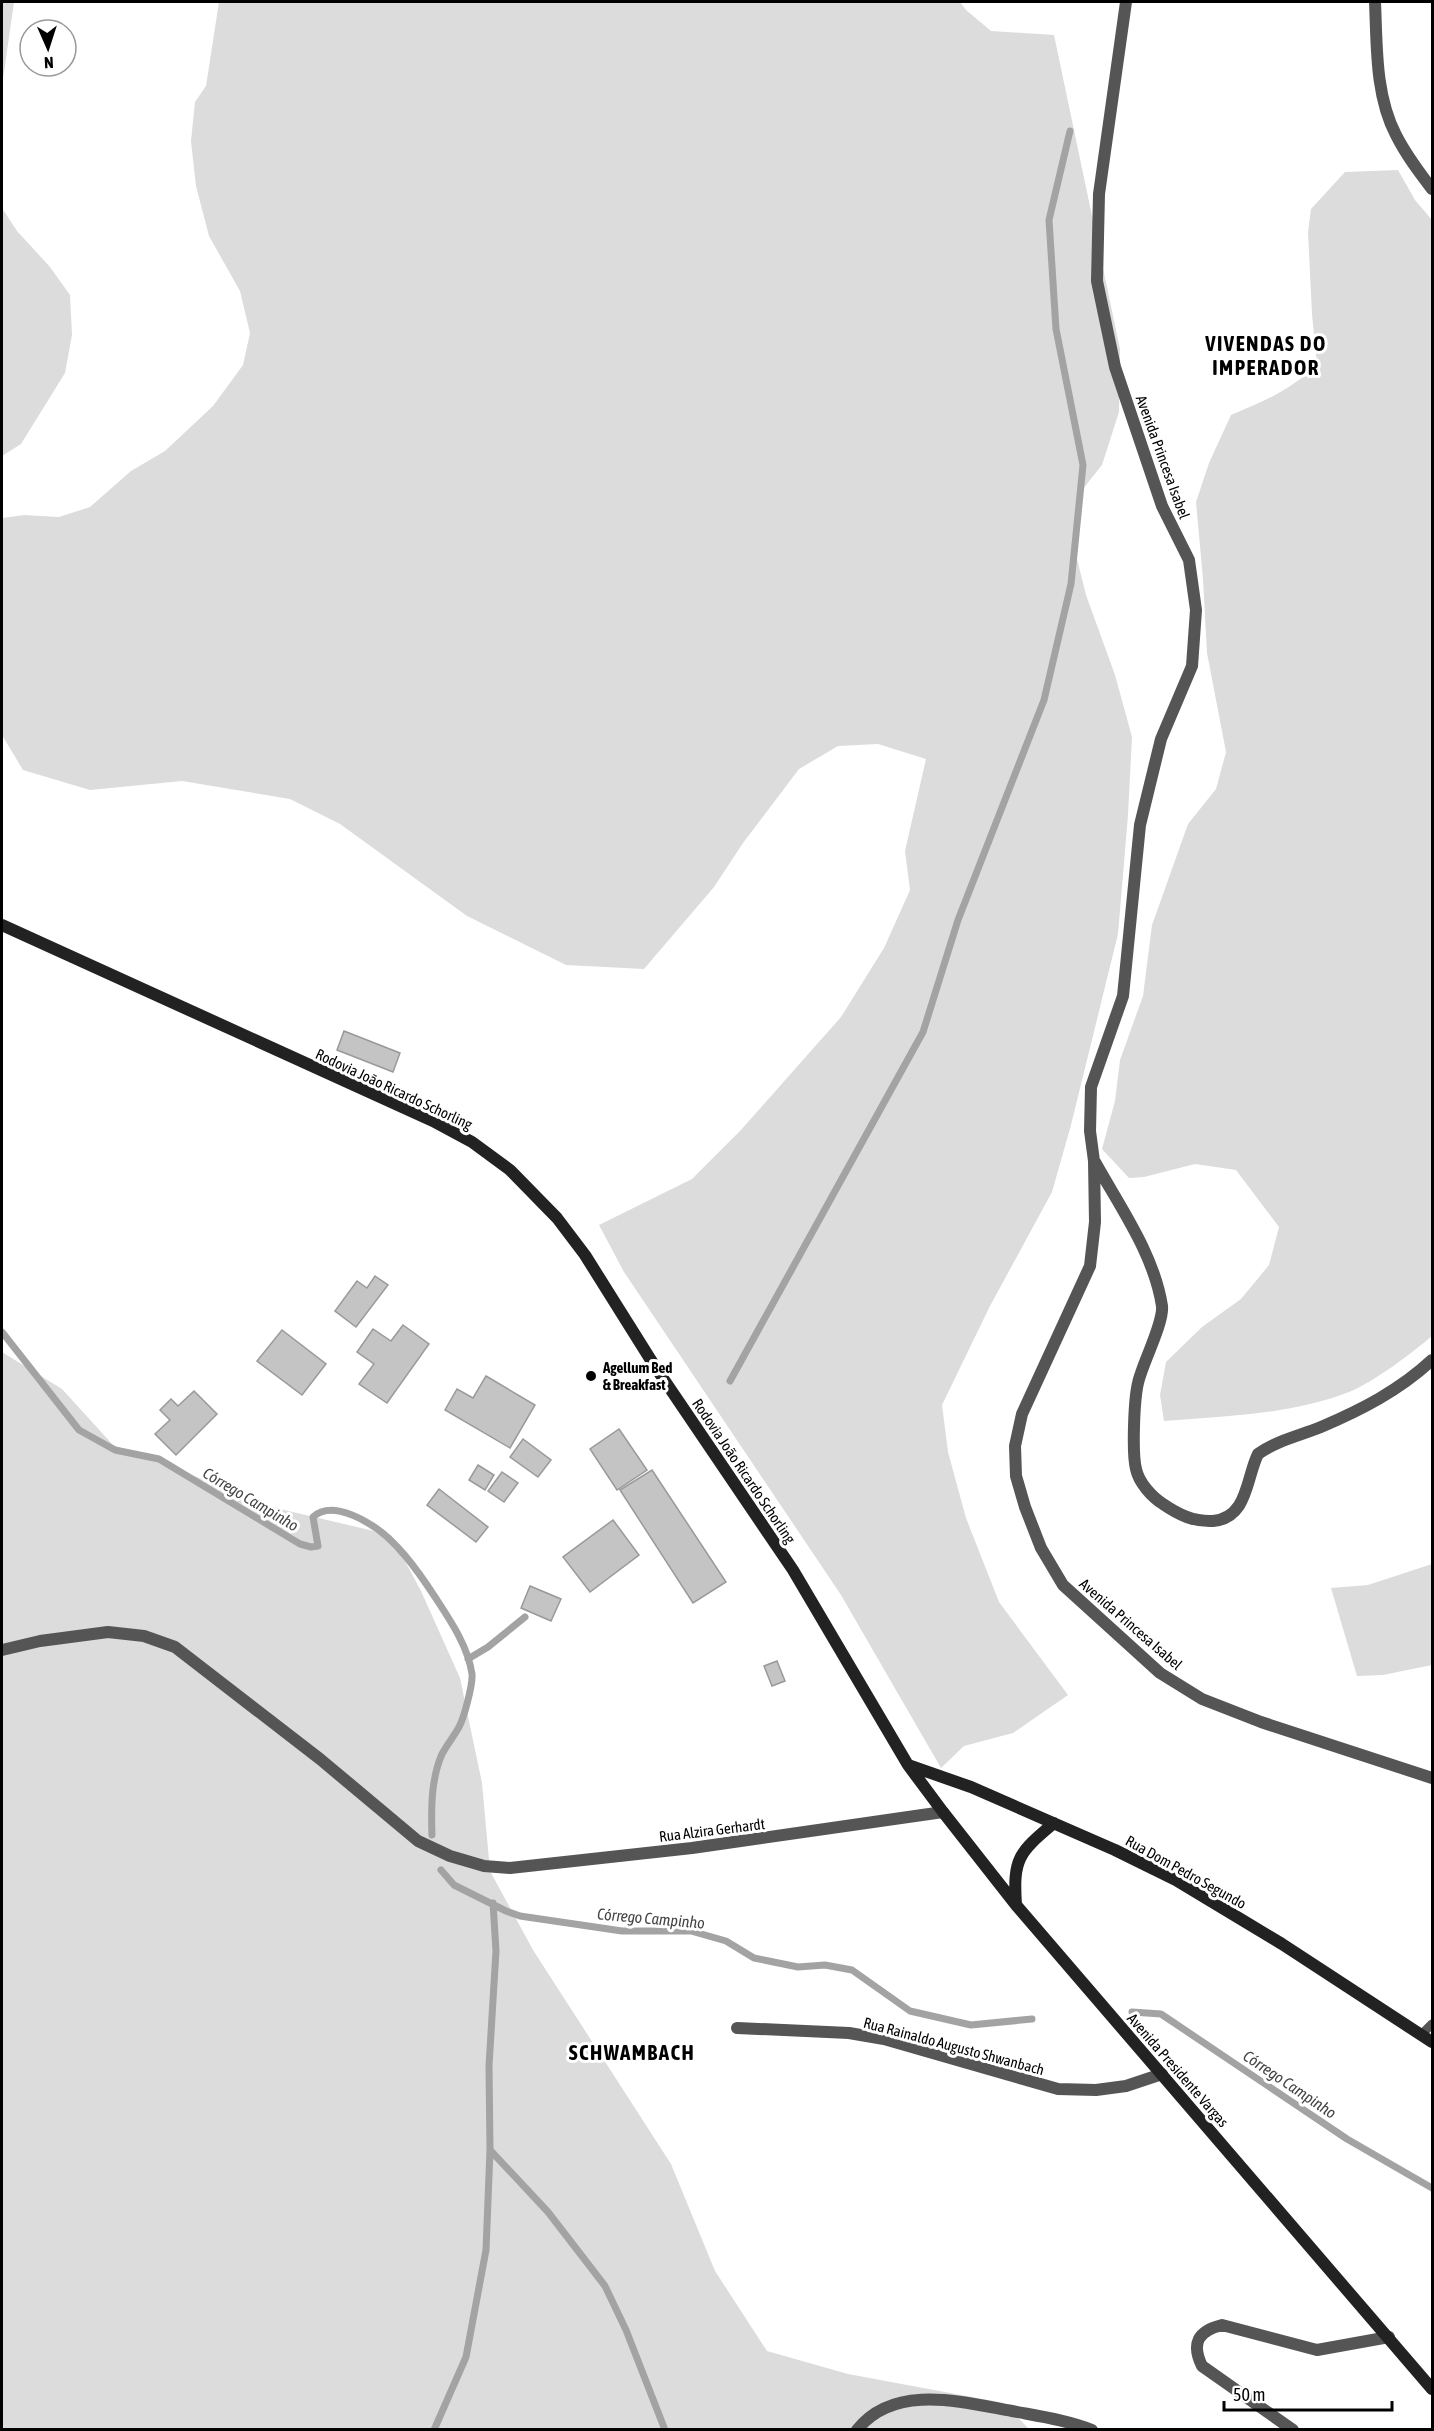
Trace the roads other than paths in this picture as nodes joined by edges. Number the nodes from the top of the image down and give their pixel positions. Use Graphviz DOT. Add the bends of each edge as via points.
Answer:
graph roads {
  1 [pos="1126,2"];
  2 [pos="1375,2"];
  3 [pos="1432,189"];
  4 [pos="2,925"];
  5 [pos="1094,1161"];
  6 [pos="1432,1360"];
  7 [pos="2,1650"];
  8 [pos="908,1765"];
  9 [pos="1432,1778"];
  10 [pos="943,1812"];
  11 [pos="1054,1823"];
  12 [pos="1016,1905"];
  13 [pos="1432,2024"];
  14 [pos="737,2028"];
  15 [pos="1427,2038"];
  16 [pos="1162,2074"];
  17 [pos="1389,2337"];
  18 [pos="1432,2389"];
  19 [pos="857,2430"];
  20 [pos="1092,2430"];
  21 [pos="1293,2430"];
  1 -- 5 [label="street, Avenida Princesa Isabel" via="1098,194 1097,280 1115,367 1162,506 1189,560 1196,610 1192,666 1161,739 1140,825 1123,996 1091,1087"];
  2 -- 3 [label="street" via="1383,98 1395,134"];
  4 -- 8 [label="main road, Rodovia João Ricardo Schorling" via="433,1121 472,1142 510,1170 558,1218 585,1255 654,1365 793,1570"];
  5 -- 6 [label="street, Avenida Princesa Isabel" via="1152,1268 1159,1289 1162,1310 1138,1383 1136,1470 1152,1497 1178,1514 1201,1522 1223,1520 1239,1506 1247,1491 1258,1454 1280,1441 1376,1402"];
  5 -- 9 [label="street, Avenida Princesa Isabel" via="1095,1222 1090,1266 1022,1414 1015,1446 1016,1476 1041,1548 1063,1585 1160,1673 1202,1700"];
  7 -- 10 [label="street, Rua Alzira Gerhardt" via="108,1632 144,1636 175,1647 418,1841 450,1857 484,1866 510,1868 692,1848"];
  8 -- 10 [label="main road, Avenida Presidente Vargas"];
  8 -- 11 [label="main road, Rua Dom Pedro Segundo"];
  10 -- 12 [label="main road, Avenida Presidente Vargas"];
  11 -- 12 [label="main road" via="1032,1842 1015,1868"];
  11 -- 15 [label="main road, Rua Dom Pedro Segundo" via="1176,1880"];
  12 -- 16 [label="main road, Avenida Presidente Vargas"];
  13 -- 15 [label="lane"];
  14 -- 16 [label="street, Rua Rainaldo Augusto Shwanbach" via="849,2032 1058,2090 1126,2086"];
  16 -- 17 [label="main road, Avenida Presidente Vargas"];
  17 -- 18 [label="main road, Avenida Presidente Vargas"];
  17 -- 21 [label="street" via="1317,2350 1222,2325 1200,2335 1196,2346 1202,2366"];
  19 -- 20 [label="street" via="867,2417 904,2402 939,2398 1056,2419"];
}
